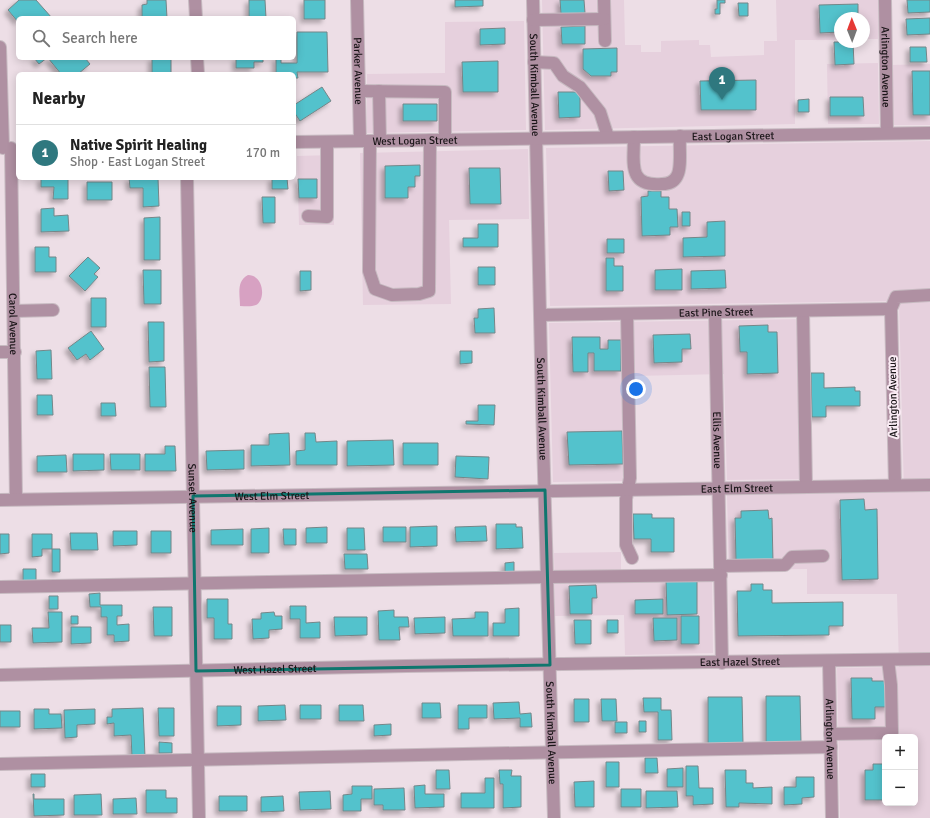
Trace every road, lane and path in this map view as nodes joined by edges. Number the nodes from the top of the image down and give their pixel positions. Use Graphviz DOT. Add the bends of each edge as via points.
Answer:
graph roads {
  1 [pos="195,0"];
  2 [pos="357,0"];
  3 [pos="533,0"];
  4 [pos="604,0"];
  5 [pos="885,0"];
  6 [pos="196,16"];
  7 [pos="604,19"];
  8 [pos="533,20"];
  9 [pos="605,41"];
  10 [pos="0,47"];
  11 [pos="197,60"];
  12 [pos="534,62"];
  13 [pos="198,72"];
  14 [pos="360,91"];
  15 [pos="379,91"];
  16 [pos="930,133"];
  17 [pos="887,134"];
  18 [pos="680,136"];
  19 [pos="608,137"];
  20 [pos="634,137"];
  21 [pos="536,138"];
  22 [pos="430,140"];
  23 [pos="445,140"];
  24 [pos="370,141"];
  25 [pos="296,142"];
  26 [pos="327,142"];
  27 [pos="8,148"];
  28 [pos="187,180"];
  29 [pos="308,216"];
  30 [pos="930,295"];
  31 [pos="891,309"];
  32 [pos="53,310"];
  33 [pos="14,311"];
  34 [pos="803,311"];
  35 [pos="715,312"];
  36 [pos="627,314"];
  37 [pos="541,315"];
  38 [pos="0,352"];
  39 [pos="15,352"];
  40 [pos="895,485"];
  41 [pos="930,485"];
  42 [pos="806,487"];
  43 [pos="719,489"];
  44 [pos="545,490"];
  45 [pos="628,490"];
  46 [pos="193,496"];
  47 [pos="16,499"];
  48 [pos="0,500"];
  49 [pos="823,556"];
  50 [pos="632,558"];
  51 [pos="721,571"];
  52 [pos="547,576"];
  53 [pos="195,582"];
  54 [pos="0,587"];
  55 [pos="930,659"];
  56 [pos="888,660"];
  57 [pos="829,661"];
  58 [pos="722,663"];
  59 [pos="550,665"];
  60 [pos="196,671"];
  61 [pos="0,675"];
  62 [pos="830,734"];
  63 [pos="831,747"];
  64 [pos="552,753"];
  65 [pos="198,758"];
  66 [pos="0,764"];
  67 [pos="199,818"];
  68 [pos="554,818"];
  69 [pos="832,818"];
  1 -- 6 [label="street"];
  2 -- 14 [label="street, Parker Avenue"];
  3 -- 8 [label="street, South Kimball Avenue"];
  4 -- 7 [label="street"];
  5 -- 17 [label="street, Arlington Avenue"];
  7 -- 8 [label="street"];
  7 -- 9 [label="street"];
  8 -- 12 [label="street, South Kimball Avenue"];
  10 -- 27 [label="street, Carol Avenue"];
  11 -- 13 [label="street"];
  12 -- 19 [label="street" via="554,63 563,76 580,87 600,112"];
  12 -- 21 [label="street, South Kimball Avenue"];
  14 -- 15 [label="street"];
  14 -- 24 [label="street, Parker Avenue"];
  15 -- 23 [label="street" via="445,92"];
  15 -- 24 [label="street"];
  16 -- 17 [label="street, East Logan Street"];
  17 -- 18 [label="street, East Logan Street"];
  18 -- 20 [label="street, East Logan Street"];
  18 -- 20 [label="street" via="678,174 675,180 668,184 657,185 640,181 636,175"];
  19 -- 20 [label="street, East Logan Street"];
  19 -- 21 [label="street, East Logan Street"];
  21 -- 23 [label="street, West Logan Street"];
  21 -- 37 [label="street, South Kimball Avenue"];
  22 -- 23 [label="street, West Logan Street"];
  22 -- 24 [label="street, West Logan Street"];
  22 -- 24 [label="street" via="429,291 392,295 375,289 369,271"];
  24 -- 26 [label="street, West Logan Street"];
  25 -- 26 [label="street, West Logan Street"];
  26 -- 29 [label="street" via="327,216"];
  27 -- 33 [label="street, Carol Avenue"];
  28 -- 46 [label="street, Sunset Avenue"];
  30 -- 31 [label="street" via="896,297"];
  31 -- 34 [label="street, East Pine Street"];
  31 -- 40 [label="street, Arlington Avenue"];
  32 -- 33 [label="street"];
  33 -- 39 [label="street, Carol Avenue"];
  34 -- 35 [label="street, East Pine Street"];
  34 -- 42 [label="street"];
  35 -- 36 [label="street, East Pine Street"];
  35 -- 43 [label="street, Ellis Avenue"];
  36 -- 37 [label="street, East Pine Street"];
  36 -- 45 [label="street" via="630,478"];
  37 -- 44 [label="street, South Kimball Avenue"];
  38 -- 39 [label="street"];
  39 -- 47 [label="street, Carol Avenue"];
  40 -- 41 [label="street, East Elm Street"];
  40 -- 42 [label="street, East Elm Street"];
  42 -- 43 [label="street, East Elm Street"];
  43 -- 45 [label="street, East Elm Street"];
  43 -- 51 [label="street, Ellis Avenue"];
  44 -- 45 [label="street, East Elm Street"];
  44 -- 46 [label="street, West Elm Street"];
  44 -- 52 [label="street, South Kimball Avenue"];
  45 -- 50 [label="street" via="626,545"];
  46 -- 47 [label="street, West Elm Street"];
  46 -- 53 [label="street, Sunset Avenue"];
  47 -- 48 [label="street, West Elm Street"];
  49 -- 51 [label="street" via="792,557 785,565"];
  51 -- 52 [label="street"];
  51 -- 58 [label="street, Ellis Avenue"];
  52 -- 53 [label="street"];
  52 -- 59 [label="street, South Kimball Avenue"];
  53 -- 54 [label="street"];
  53 -- 60 [label="street, Sunset Avenue"];
  55 -- 56 [label="street, East Hazel Street"];
  56 -- 57 [label="street, East Hazel Street"];
  56 -- 62 [label="street" via="892,733"];
  57 -- 58 [label="street, East Hazel Street"];
  57 -- 62 [label="street, Arlington Avenue"];
  58 -- 59 [label="street, East Hazel Street"];
  59 -- 60 [label="street, West Hazel Street"];
  59 -- 64 [label="street, South Kimball Avenue"];
  60 -- 61 [label="street, West Hazel Street"];
  60 -- 65 [label="street, Sunset Avenue"];
  62 -- 63 [label="street, Arlington Avenue"];
  63 -- 64 [label="street"];
  63 -- 69 [label="street, Arlington Avenue"];
  64 -- 65 [label="street"];
  64 -- 68 [label="street, South Kimball Avenue"];
  65 -- 66 [label="street"];
  65 -- 67 [label="street, Sunset Avenue"];
}
